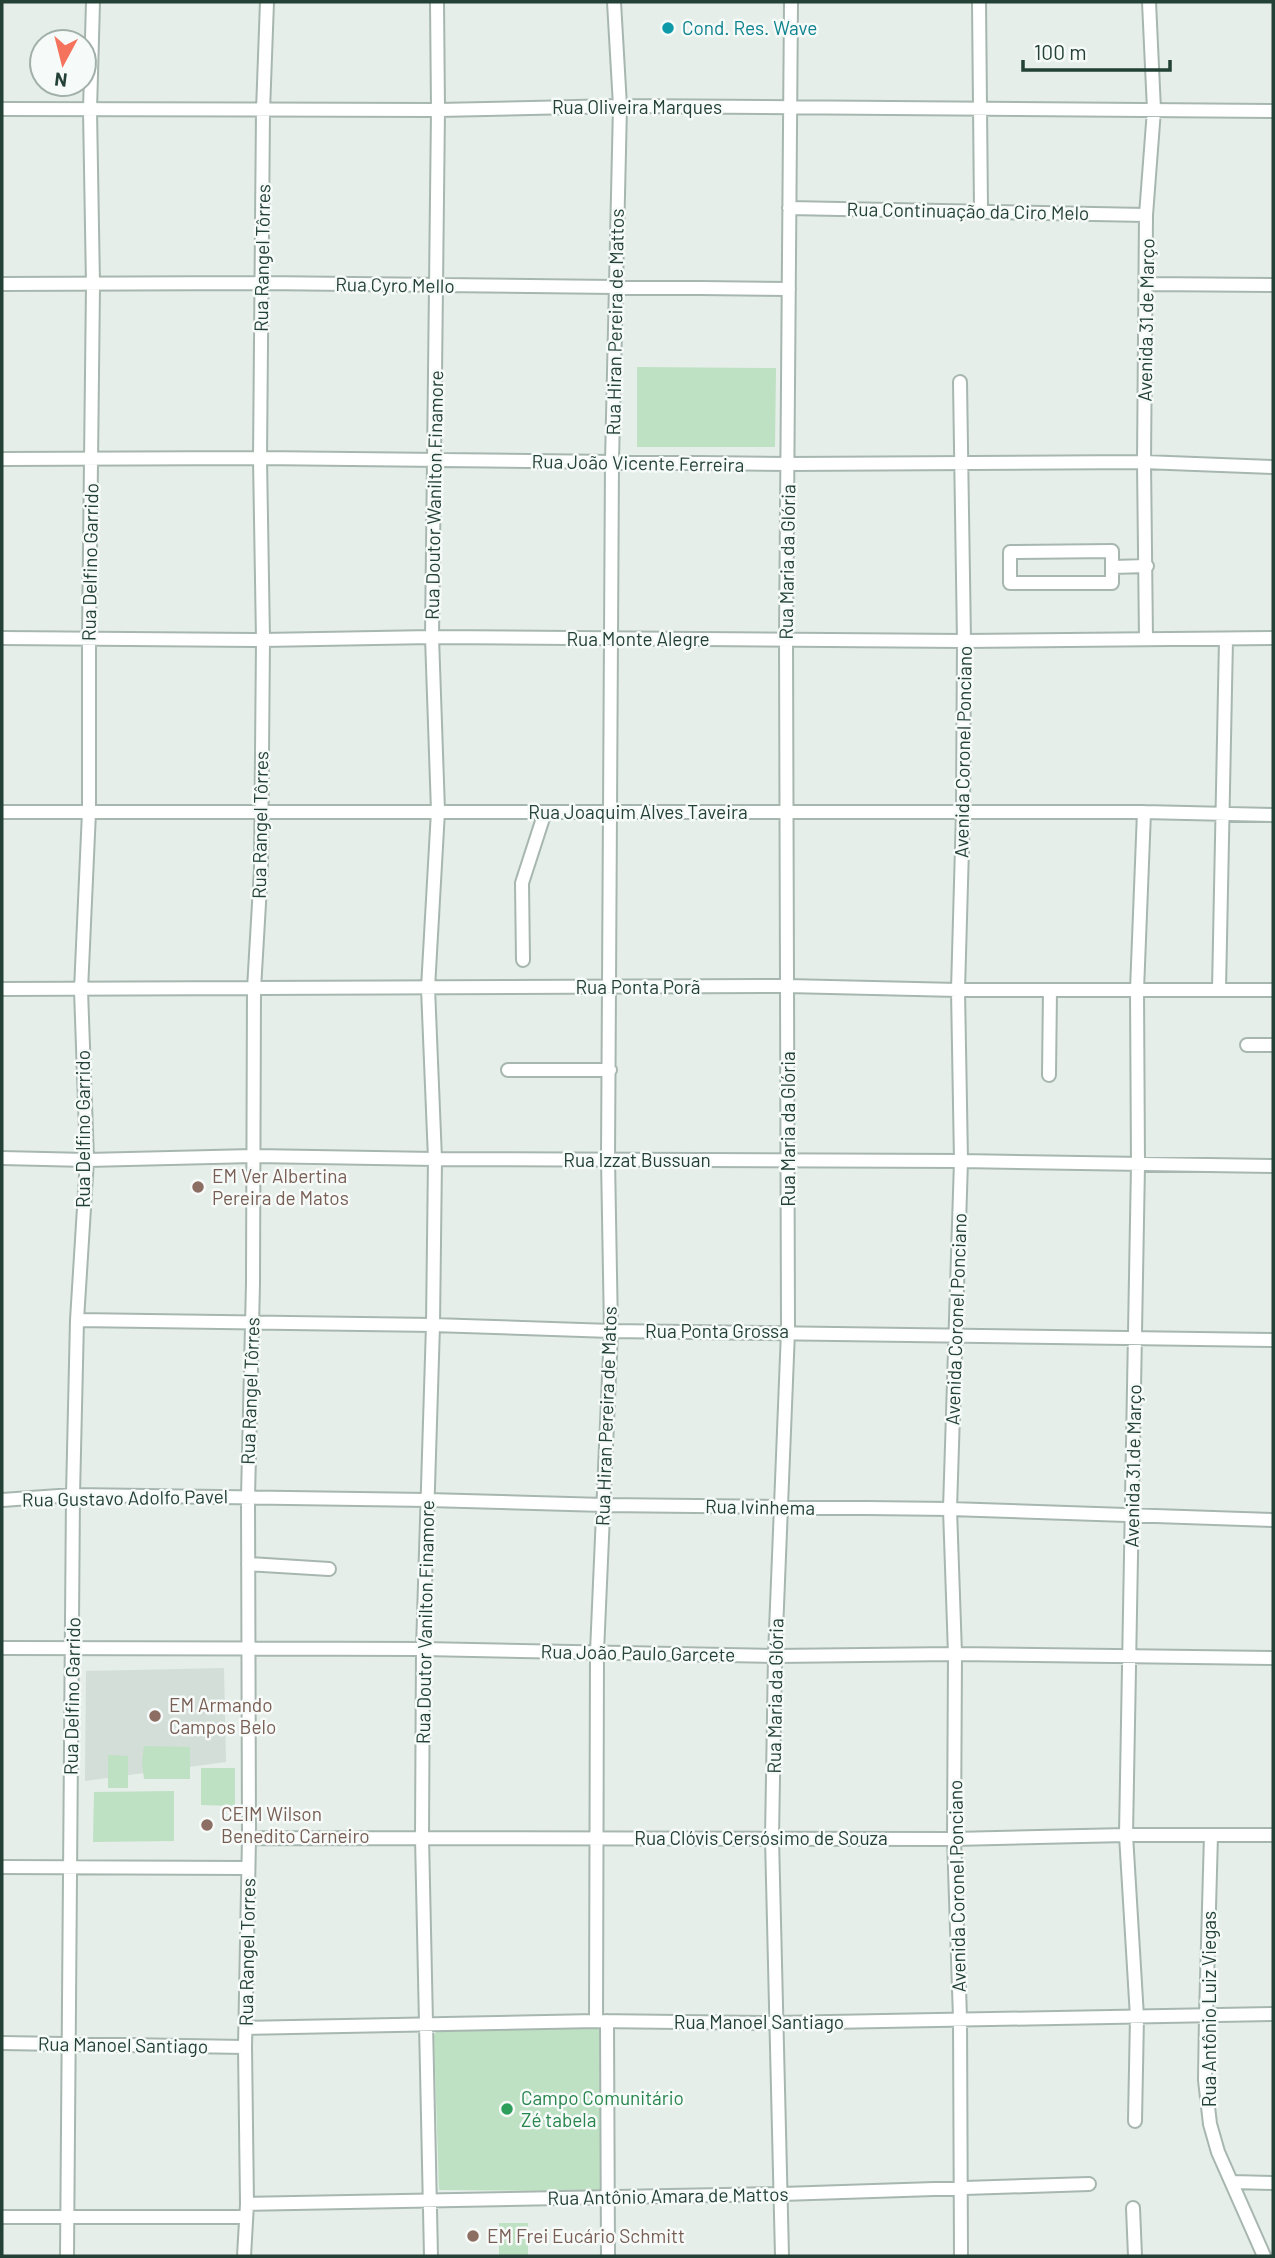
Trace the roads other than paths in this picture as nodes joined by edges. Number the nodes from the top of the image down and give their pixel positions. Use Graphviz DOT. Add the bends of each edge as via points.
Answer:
graph roads {
  1 [pos="93,2"];
  2 [pos="267,2"];
  3 [pos="437,2"];
  4 [pos="614,2"];
  5 [pos="791,2"];
  6 [pos="979,2"];
  7 [pos="1149,2"];
  8 [pos="620,106"];
  9 [pos="790,108"];
  10 [pos="981,109"];
  11 [pos="2,110"];
  12 [pos="90,110"];
  13 [pos="438,110"];
  14 [pos="1154,110"];
  15 [pos="264,111"];
  16 [pos="1273,111"];
  17 [pos="789,208"];
  18 [pos="981,210"];
  19 [pos="1146,215"];
  20 [pos="262,283"];
  21 [pos="2,284"];
  22 [pos="1146,284"];
  23 [pos="93,285"];
  24 [pos="1273,285"];
  25 [pos="437,286"];
  26 [pos="615,288"];
  27 [pos="789,289"];
  28 [pos="960,382"];
  29 [pos="260,458"];
  30 [pos="2,459"];
  31 [pos="91,460"];
  32 [pos="434,460"];
  33 [pos="961,462"];
  34 [pos="1144,462"];
  35 [pos="612,463"];
  36 [pos="788,464"];
  37 [pos="1273,467"];
  38 [pos="1112,566"];
  39 [pos="1147,566"];
  40 [pos="432,637"];
  41 [pos="2,638"];
  42 [pos="1273,638"];
  43 [pos="89,639"];
  44 [pos="612,639"];
  45 [pos="786,639"];
  46 [pos="1146,639"];
  47 [pos="1226,639"];
  48 [pos="263,640"];
  49 [pos="964,641"];
  50 [pos="260,811"];
  51 [pos="439,811"];
  52 [pos="611,811"];
  53 [pos="2,812"];
  54 [pos="89,812"];
  55 [pos="545,812"];
  56 [pos="786,812"];
  57 [pos="963,812"];
  58 [pos="1144,812"];
  59 [pos="1221,814"];
  60 [pos="1273,815"];
  61 [pos="523,960"];
  62 [pos="788,986"];
  63 [pos="610,987"];
  64 [pos="428,988"];
  65 [pos="2,989"];
  66 [pos="254,989"];
  67 [pos="81,990"];
  68 [pos="958,990"];
  69 [pos="1050,990"];
  70 [pos="1137,990"];
  71 [pos="1219,990"];
  72 [pos="1273,990"];
  73 [pos="1247,1045"];
  74 [pos="1273,1045"];
  75 [pos="508,1070"];
  76 [pos="610,1070"];
  77 [pos="1049,1075"];
  78 [pos="253,1156"];
  79 [pos="2,1158"];
  80 [pos="435,1159"];
  81 [pos="608,1159"];
  82 [pos="87,1160"];
  83 [pos="788,1161"];
  84 [pos="961,1161"];
  85 [pos="1138,1164"];
  86 [pos="1273,1166"];
  87 [pos="77,1320"];
  88 [pos="252,1324"];
  89 [pos="433,1325"];
  90 [pos="611,1331"];
  91 [pos="788,1331"];
  92 [pos="956,1334"];
  93 [pos="1135,1338"];
  94 [pos="1273,1340"];
  95 [pos="73,1495"];
  96 [pos="248,1497"];
  97 [pos="2,1500"];
  98 [pos="428,1500"];
  99 [pos="604,1505"];
  100 [pos="781,1507"];
  101 [pos="950,1509"];
  102 [pos="1132,1516"];
  103 [pos="1273,1520"];
  104 [pos="248,1564"];
  105 [pos="330,1569"];
  106 [pos="249,1647"];
  107 [pos="2,1648"];
  108 [pos="73,1649"];
  109 [pos="424,1649"];
  110 [pos="597,1652"];
  111 [pos="955,1654"];
  112 [pos="775,1656"];
  113 [pos="1130,1656"];
  114 [pos="1273,1658"];
  115 [pos="1126,1835"];
  116 [pos="1212,1835"];
  117 [pos="1273,1835"];
  118 [pos="422,1837"];
  119 [pos="248,1838"];
  120 [pos="598,1838"];
  121 [pos="772,1838"];
  122 [pos="954,1839"];
  123 [pos="2,1867"];
  124 [pos="71,1867"];
  125 [pos="248,1868"];
  126 [pos="1273,2014"];
  127 [pos="1206,2016"];
  128 [pos="1137,2017"];
  129 [pos="960,2018"];
  130 [pos="602,2021"];
  131 [pos="427,2023"];
  132 [pos="775,2023"];
  133 [pos="246,2028"];
  134 [pos="2,2043"];
  135 [pos="70,2043"];
  136 [pos="245,2047"];
  137 [pos="1135,2121"];
  138 [pos="1232,2182"];
  139 [pos="1273,2183"];
  140 [pos="1089,2184"];
  141 [pos="960,2188"];
  142 [pos="782,2194"];
  143 [pos="607,2198"];
  144 [pos="430,2201"];
  145 [pos="1133,2208"];
  146 [pos="246,2211"];
  147 [pos="69,2216"];
  148 [pos="2,2217"];
  149 [pos="67,2256"];
  150 [pos="244,2256"];
  151 [pos="431,2256"];
  152 [pos="608,2256"];
  153 [pos="782,2256"];
  154 [pos="961,2256"];
  155 [pos="1135,2256"];
  156 [pos="1264,2256"];
  1 -- 12 [label="street, Rua Delfino Garrido"];
  2 -- 15 [label="street, Rua Rangel Tôrres"];
  3 -- 13 [label="street, Rua Doutor Wanilton Finamore"];
  4 -- 8 [label="street, Rua Hiran Pereira de Mattos"];
  5 -- 9 [label="street, Rua Maria da Glória"];
  6 -- 10 [label="street"];
  7 -- 14 [label="street, Avenida 31 de Março"];
  8 -- 9 [label="street, Rua Oliveira Marques"];
  8 -- 13 [label="street, Rua Oliveira Marques"];
  8 -- 26 [label="street, Rua Hiran Pereira de Mattos"];
  9 -- 10 [label="street, Rua Oliveira Marques"];
  9 -- 17 [label="street, Rua Maria da Glória"];
  10 -- 14 [label="street, Rua Oliveira Marques"];
  10 -- 18 [label="street"];
  11 -- 12 [label="street, Rua Oliveira Marques"];
  12 -- 15 [label="street, Rua Oliveira Marques"];
  12 -- 23 [label="street, Rua Delfino Garrido"];
  13 -- 15 [label="street, Rua Oliveira Marques"];
  13 -- 25 [label="street, Rua Doutor Wanilton Finamore"];
  14 -- 16 [label="street, Rua Oliveira Marques"];
  14 -- 19 [label="street, Avenida 31 de Março"];
  15 -- 20 [label="street, Rua Rangel Tôrres"];
  17 -- 18 [label="street, Rua Continuação da Ciro Melo"];
  17 -- 27 [label="street, Rua Maria da Glória"];
  18 -- 19 [label="street, Rua Continuação da Ciro Melo"];
  19 -- 22 [label="street, Avenida 31 de Março"];
  20 -- 23 [label="street, Rua Cyro Mello"];
  20 -- 25 [label="street, Rua Cyro Mello"];
  20 -- 29 [label="street, Rua Rangel Tôrres"];
  21 -- 23 [label="street, Rua Cyro Mello"];
  22 -- 24 [label="street"];
  22 -- 34 [label="street, Avenida 31 de Março"];
  23 -- 31 [label="street, Rua Delfino Garrido"];
  25 -- 26 [label="street, Rua Cyro Mello"];
  25 -- 32 [label="street, Rua Doutor Wanilton Finamore"];
  26 -- 27 [label="street, Rua Cyro Mello"];
  26 -- 35 [label="street, Rua Hiran Pereira de Mattos"];
  27 -- 36 [label="street, Rua Maria da Glória"];
  28 -- 33 [label="street, Avenida Coronel Ponciano"];
  29 -- 31 [label="street, Rua João Vicente Ferreira"];
  29 -- 32 [label="street, Rua João Vicente Ferreira"];
  29 -- 48 [label="street, Rua Rangel Tôrres"];
  30 -- 31 [label="street, Rua João Vicente Ferreira"];
  31 -- 43 [label="street, Rua Delfino Garrido"];
  32 -- 35 [label="street, Rua João Vicente Ferreira"];
  32 -- 40 [label="street, Rua Doutor Wanilton Finamore"];
  33 -- 34 [label="street, Rua João Vicente Ferreira"];
  33 -- 36 [label="street, Rua João Vicente Ferreira"];
  33 -- 49 [label="street, Avenida Coronel Ponciano"];
  34 -- 37 [label="street, Rua João Vicente Ferreira"];
  34 -- 39 [label="street, Avenida 31 de Março"];
  35 -- 36 [label="street, Rua João Vicente Ferreira"];
  35 -- 44 [label="street, Rua Hiran Pereira de Mattos"];
  36 -- 45 [label="street, Rua Maria da Glória"];
  38 -- 38 [label="street" via="1112,551 1010,552 1010,583 1112,583"];
  38 -- 39 [label="street"];
  39 -- 46 [label="street, Avenida 31 de Março"];
  40 -- 44 [label="street, Rua Monte Alegre"];
  40 -- 48 [label="street, Rua Monte Alegre"];
  40 -- 51 [label="street, Rua Doutor Wanilton Finamore"];
  41 -- 43 [label="street, Rua Monte Alegre"];
  42 -- 47 [label="street, Rua Monte Alegre"];
  43 -- 48 [label="street, Rua Monte Alegre"];
  43 -- 54 [label="street, Rua Delfino Garrido"];
  44 -- 45 [label="street, Rua Monte Alegre"];
  44 -- 52 [label="street, Rua Hiran Pereira de Mattos"];
  45 -- 49 [label="street, Rua Monte Alegre"];
  45 -- 56 [label="street, Rua Maria da Glória"];
  46 -- 47 [label="street, Rua Monte Alegre"];
  46 -- 49 [label="street, Rua Monte Alegre"];
  47 -- 59 [label="street"];
  48 -- 50 [label="street, Rua Rangel Tôrres"];
  49 -- 57 [label="street, Avenida Coronel Ponciano"];
  50 -- 51 [label="street, Rua Joaquim Alves Taveira"];
  50 -- 54 [label="street, Rua Joaquim Alves Taveira"];
  50 -- 66 [label="street, Rua Rangel Tôrres"];
  51 -- 55 [label="street, Rua Joaquim Alves Taveira"];
  51 -- 64 [label="street, Rua Doutor Wanilton Finamore"];
  52 -- 55 [label="street, Rua Joaquim Alves Taveira"];
  52 -- 56 [label="street, Rua Joaquim Alves Taveira"];
  52 -- 63 [label="street, Rua Hiran Pereira de Matos"];
  53 -- 54 [label="street, Rua Joaquim Alves Taveira"];
  54 -- 67 [label="street, Rua Delfino Garrido"];
  55 -- 61 [label="street" via="522,883"];
  56 -- 57 [label="street, Rua Joaquim Alves Taveira"];
  56 -- 62 [label="street, Rua Maria da Glória"];
  57 -- 58 [label="street, Rua Joaquim Alves Taveira"];
  57 -- 68 [label="street, Avenida Coronel Ponciano"];
  58 -- 59 [label="street, Rua Joaquim Alves Taveira"];
  58 -- 70 [label="street, Avenida 31 de Março"];
  59 -- 60 [label="street, Rua Joaquim Alves Taveira"];
  59 -- 71 [label="street"];
  62 -- 63 [label="street, Rua Ponta Porã"];
  62 -- 68 [label="street, Rua Ponta Porã"];
  62 -- 83 [label="street, Rua Maria da Glória"];
  63 -- 64 [label="street, Rua Ponta Porã"];
  63 -- 76 [label="street, Rua Hiran Pereira de Matos"];
  64 -- 66 [label="street, Rua Ponta Porã"];
  64 -- 80 [label="street, Rua Doutor Vanilton Finamore"];
  65 -- 67 [label="street, Rua Ponta Porã"];
  66 -- 67 [label="street, Rua Ponta Porã"];
  66 -- 78 [label="street, Rua Rangel Tôrres"];
  67 -- 82 [label="street, Rua Delfino Garrido"];
  68 -- 69 [label="street, Rua Ponta Porã"];
  68 -- 84 [label="street, Avenida Coronel Ponciano"];
  69 -- 70 [label="street, Rua Ponta Porã"];
  69 -- 77 [label="street"];
  70 -- 71 [label="street, Rua Ponta Porã"];
  70 -- 85 [label="street, Avenida 31 de Março"];
  71 -- 72 [label="street, Rua Ponta Porã"];
  73 -- 74 [label="street"];
  75 -- 76 [label="street"];
  76 -- 81 [label="street, Rua Hiran Pereira de Matos"];
  78 -- 80 [label="street, Rua Izzat Bussuan"];
  78 -- 82 [label="street, Rua Izzat Bussuan"];
  78 -- 88 [label="street, Rua Rangel Tôrres"];
  79 -- 82 [label="street, Rua Izzat Bussuan"];
  80 -- 81 [label="street, Rua Izzat Bussuan"];
  80 -- 89 [label="street, Rua Doutor Vanilton Finamore"];
  81 -- 83 [label="street, Rua Izzat Bussuan"];
  81 -- 90 [label="street, Rua Hiran Pereira de Matos"];
  82 -- 87 [label="street, Rua Delfino Garrido"];
  83 -- 84 [label="street, Rua Izzat Bussuan"];
  83 -- 91 [label="street, Rua Maria da Glória"];
  84 -- 85 [label="street, Rua Izzat Bussuan"];
  84 -- 92 [label="street, Avenida Coronel Ponciano"];
  85 -- 86 [label="street, Rua Izzat Bussuan"];
  85 -- 93 [label="street, Avenida 31 de Março"];
  87 -- 88 [label="street, Rua Ponta Grossa"];
  87 -- 95 [label="street, Rua Delfino Garrido"];
  88 -- 89 [label="street, Rua Ponta Grossa"];
  88 -- 96 [label="street, Rua Rangel Tôrres"];
  89 -- 90 [label="street, Rua Ponta Grossa"];
  89 -- 98 [label="street, Rua Doutor Vanilton Finamore"];
  90 -- 91 [label="street, Rua Ponta Grossa"];
  90 -- 99 [label="street, Rua Hiran Pereira de Matos"];
  91 -- 92 [label="street, Rua Ponta Grossa"];
  91 -- 100 [label="street, Rua Maria da Glória"];
  92 -- 93 [label="street, Rua Ponta Grossa"];
  92 -- 101 [label="street, Avenida Coronel Ponciano"];
  93 -- 94 [label="street, Rua Ponta Grossa"];
  93 -- 102 [label="street, Avenida 31 de Março"];
  95 -- 96 [label="street, Rua Gustavo Adolfo Pavel"];
  95 -- 97 [label="street, Rua Gustavo Adolfo Pavel"];
  95 -- 108 [label="street, Rua Delfino Garrido"];
  96 -- 98 [label="street, Rua Ivinhema"];
  96 -- 104 [label="street, Rua Rangel Tôrres"];
  98 -- 99 [label="street, Rua Ivinhema"];
  98 -- 109 [label="street, Rua Doutor Vanilton Finamore"];
  99 -- 100 [label="street, Rua Ivinhema"];
  99 -- 110 [label="street, Rua Hiran Pereira de Matos"];
  100 -- 101 [label="street, Rua Ivinhema"];
  100 -- 112 [label="street, Rua Maria da Glória"];
  101 -- 102 [label="street, Rua Ivinhema"];
  101 -- 111 [label="street, Avenida Coronel Ponciano"];
  102 -- 103 [label="street, Rua Ivinhema"];
  102 -- 113 [label="street, Avenida 31 de Março"];
  104 -- 105 [label="street"];
  104 -- 106 [label="street, Rua Rangel Tôrres"];
  106 -- 108 [label="street, Rua João Paulo Garcete"];
  106 -- 109 [label="street, Rua João Paulo Garcete"];
  106 -- 119 [label="street, Rua Rangel Torres"];
  107 -- 108 [label="street, Rua João Paulo Garcete"];
  108 -- 124 [label="street, Rua Delfino Garrido"];
  109 -- 110 [label="street, Rua João Paulo Garcete"];
  109 -- 118 [label="street, Rua Doutor Vanilton Finamore"];
  110 -- 112 [label="street, Rua João Paulo Garcete"];
  110 -- 120 [label="street, Rua Hiran Pereira de Matos"];
  111 -- 112 [label="street, Rua João Paulo Garcete"];
  111 -- 113 [label="street, Rua João Paulo Garcete"];
  111 -- 122 [label="street, Avenida Coronel Ponciano"];
  112 -- 121 [label="street, Rua Maria da Glória"];
  113 -- 114 [label="street, Rua João Paulo Garcete"];
  113 -- 115 [label="street, Avenida 31 de Março"];
  115 -- 116 [label="street, Rua Clóvis Cersósimo de Souza"];
  115 -- 122 [label="street, Rua Clóvis Cersósimo de Souza"];
  115 -- 128 [label="street, Avenida 31 de Março"];
  116 -- 117 [label="street, Rua Clóvis Cersósimo de Souza"];
  116 -- 127 [label="street, Rua Antônio Luiz Viegas"];
  118 -- 119 [label="street, Rua Clóvis Cersósimo de Souza"];
  118 -- 120 [label="street, Rua Clóvis Cersósimo de Souza"];
  118 -- 131 [label="street, Rua Doutor Vanilton Finamore"];
  119 -- 125 [label="street, Rua Rangel Torres"];
  120 -- 121 [label="street, Rua Clóvis Cersósimo de Souza"];
  120 -- 130 [label="street, Rua Hiran Pereira de Matos"];
  121 -- 122 [label="street, Rua Clóvis Cersósimo de Souza"];
  121 -- 132 [label="street, Rua Maria da Glória"];
  122 -- 129 [label="street, Avenida Coronel Ponciano"];
  123 -- 124 [label="street"];
  124 -- 125 [label="street"];
  124 -- 135 [label="street, Rua Delfino Garrido"];
  125 -- 133 [label="street, Rua Rangel Torres"];
  126 -- 127 [label="street, Rua Manoel Santiago"];
  127 -- 128 [label="street, Rua Manoel Santiago"];
  127 -- 138 [label="street, Rua Antônio Luiz Viegas" via="1210,2124"];
  128 -- 129 [label="street, Rua Manoel Santiago"];
  128 -- 137 [label="street, Avenida 31 de Março"];
  129 -- 132 [label="street, Rua Manoel Santiago"];
  129 -- 141 [label="street, Avenida Coronel Ponciano"];
  130 -- 131 [label="street, Rua Manoel Santiago"];
  130 -- 132 [label="street, Rua Manoel Santiago"];
  130 -- 143 [label="street, Rua Hiran Pereira de Matos"];
  131 -- 133 [label="street, Rua Manoel Santiago"];
  131 -- 144 [label="street, Rua Doutor Vanilton Finamore"];
  132 -- 142 [label="street, Rua Maria da Glória"];
  133 -- 136 [label="street, Rua Rangel Torres"];
  134 -- 135 [label="street, Rua Manoel Santiago"];
  135 -- 136 [label="street, Rua Manoel Santiago"];
  135 -- 147 [label="street, Rua Delfino Garrido"];
  136 -- 146 [label="street, Rua Rangel Torres"];
  138 -- 139 [label="street"];
  138 -- 156 [label="street, Rua Antônio Luiz Viegas"];
  140 -- 141 [label="street, Rua Antônio Amara de Mattos"];
  141 -- 142 [label="street, Rua Antônio Amara de Mattos"];
  141 -- 154 [label="street, Avenida Coronel Ponciano"];
  142 -- 143 [label="street, Rua Antônio Amara de Mattos"];
  142 -- 153 [label="street, Rua Maria da Glória"];
  143 -- 144 [label="street, Rua Antônio Amara de Mattos"];
  143 -- 152 [label="street, Rua Hiran Pereira de Matos"];
  144 -- 146 [label="street, Rua Antônio Amara de Mattos"];
  144 -- 151 [label="street, Rua Doutor Vanilton Finamore"];
  145 -- 155 [label="street"];
  146 -- 147 [label="street, Rua Antônio Amara de Mattos"];
  146 -- 150 [label="street, Rua Rangel Torres"];
  147 -- 148 [label="street, Rua Antônio Amara de Mattos"];
  147 -- 149 [label="street, Rua Delfino Garrido"];
}
